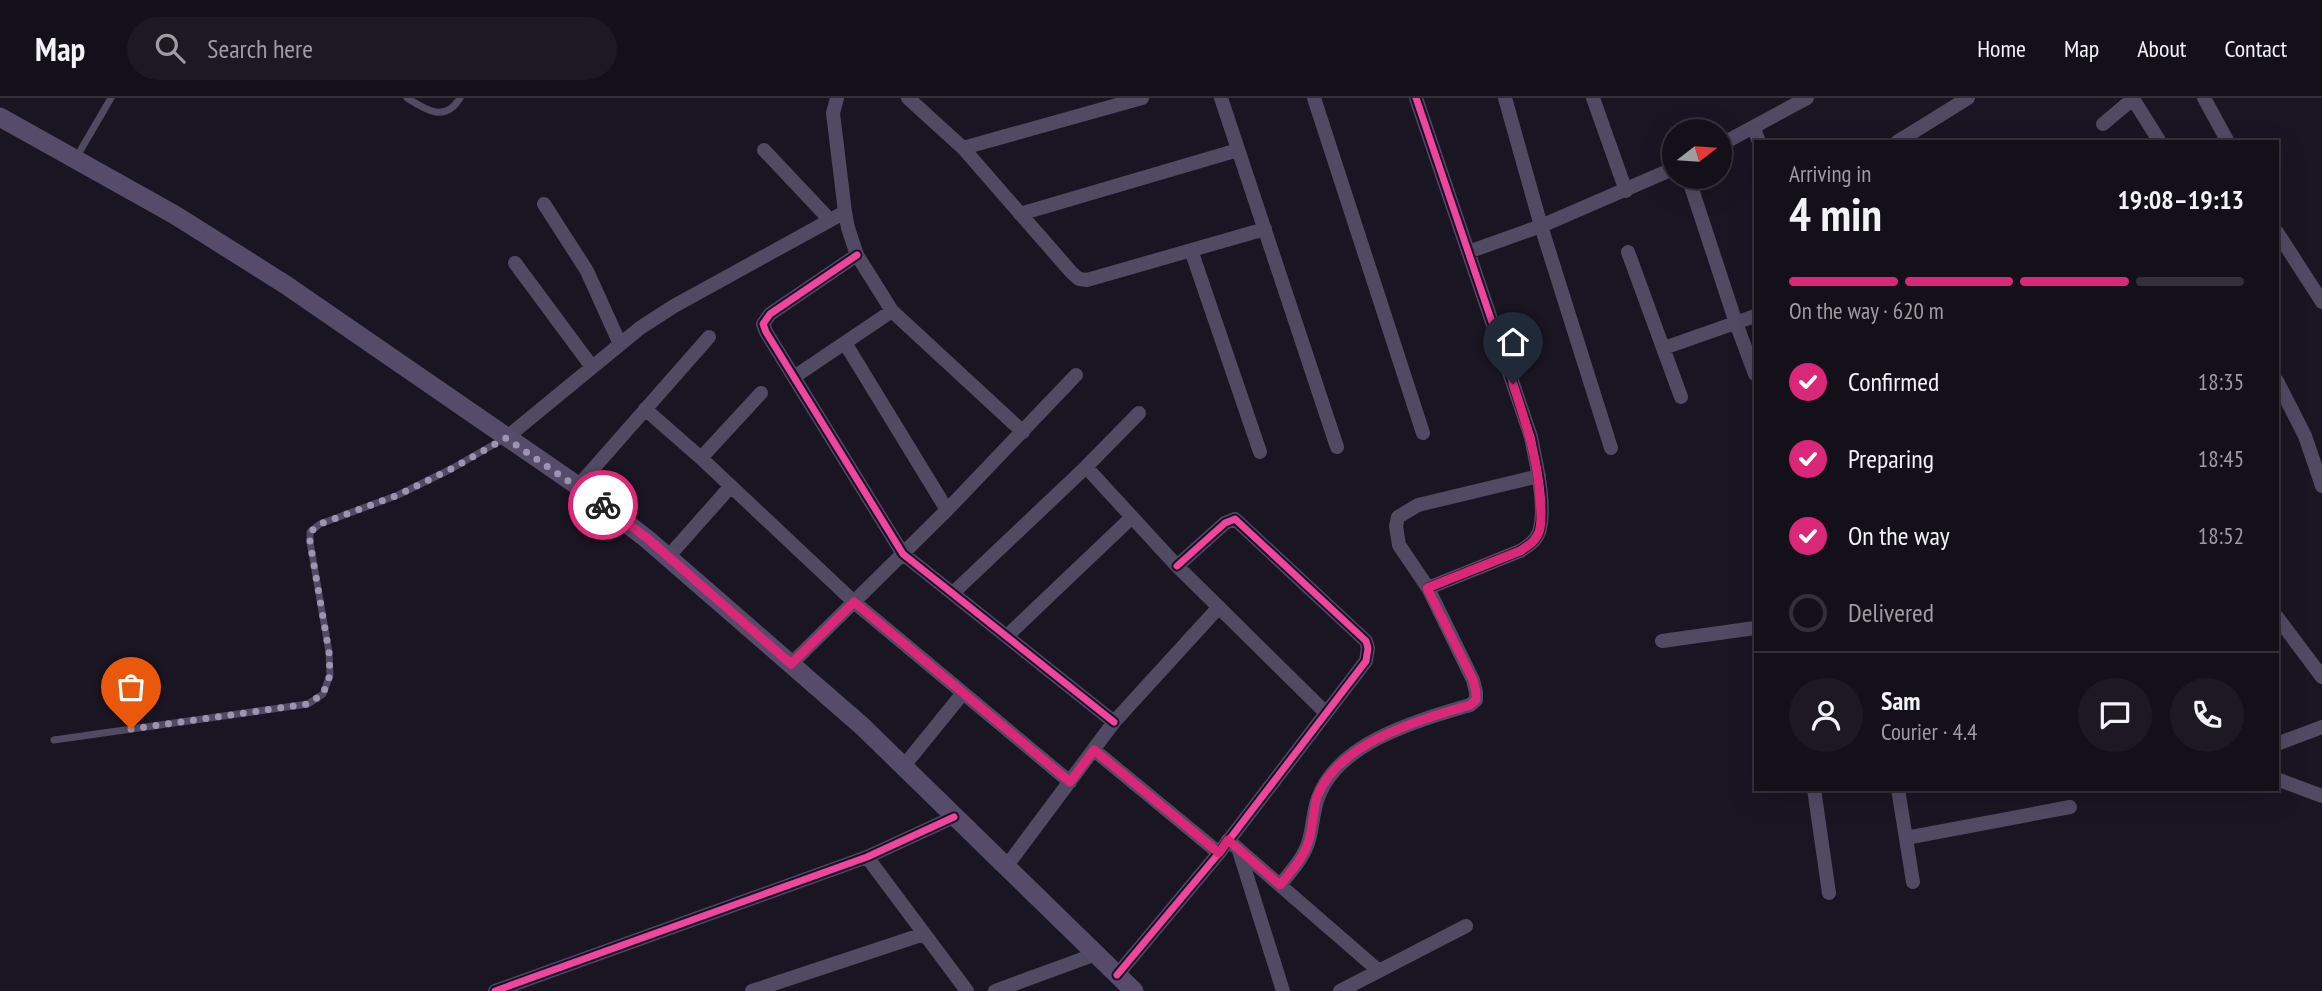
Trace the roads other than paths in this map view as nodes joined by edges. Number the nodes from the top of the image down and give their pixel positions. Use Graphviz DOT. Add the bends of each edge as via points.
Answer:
graph roads {
  1 [pos="111,98"];
  2 [pos="407,98"];
  3 [pos="460,98"];
  4 [pos="837,98"];
  5 [pos="908,98"];
  6 [pos="1142,98"];
  7 [pos="1221,98"];
  8 [pos="1314,98"];
  9 [pos="1416,98"];
  10 [pos="1505,98"];
  11 [pos="1593,98"];
  12 [pos="1807,98"];
  13 [pos="1968,98"];
  14 [pos="2134,98"];
  15 [pos="2204,98"];
  16 [pos="0,117"];
  17 [pos="2103,124"];
  18 [pos="1756,135"];
  19 [pos="1900,140"];
  20 [pos="2159,140"];
  21 [pos="2227,140"];
  22 [pos="1732,142"];
  23 [pos="963,148"];
  24 [pos="764,150"];
  25 [pos="1238,150"];
  26 [pos="75,159"];
  27 [pos="1662,174"];
  28 [pos="1692,189"];
  29 [pos="1626,191"];
  30 [pos="544,204"];
  31 [pos="845,212"];
  32 [pos="1020,214"];
  33 [pos="830,220"];
  34 [pos="1541,226"];
  35 [pos="1265,229"];
  36 [pos="2279,238"];
  37 [pos="1191,250"];
  38 [pos="1468,252"];
  39 [pos="1628,252"];
  40 [pos="858,255"];
  41 [pos="515,262"];
  42 [pos="2322,302"];
  43 [pos="891,311"];
  44 [pos="1754,316"];
  45 [pos="1736,323"];
  46 [pos="709,337"];
  47 [pos="845,343"];
  48 [pos="620,344"];
  49 [pos="1664,348"];
  50 [pos="592,367"];
  51 [pos="1754,371"];
  52 [pos="1076,375"];
  53 [pos="794,377"];
  54 [pos="2279,385"];
  55 [pos="761,393"];
  56 [pos="1681,397"];
  57 [pos="646,409"];
  58 [pos="1139,413"];
  59 [pos="1023,432"];
  60 [pos="1423,433"];
  61 [pos="506,438"];
  62 [pos="1337,447"];
  63 [pos="1611,448"];
  64 [pos="1260,452"];
  65 [pos="701,457"];
  66 [pos="1086,467"];
  67 [pos="1539,476"];
  68 [pos="578,486"];
  69 [pos="731,486"];
  70 [pos="2322,486"];
  71 [pos="947,510"];
  72 [pos="1132,517"];
  73 [pos="903,554"];
  74 [pos="668,557"];
  75 [pos="1177,566"];
  76 [pos="1427,588"];
  77 [pos="953,593"];
  78 [pos="854,602"];
  79 [pos="1219,607"];
  80 [pos="2279,620"];
  81 [pos="1754,628"];
  82 [pos="1007,636"];
  83 [pos="1662,641"];
  84 [pos="791,664"];
  85 [pos="2322,677"];
  86 [pos="963,692"];
  87 [pos="1326,713"];
  88 [pos="1114,722"];
  89 [pos="2322,727"];
  90 [pos="54,740"];
  91 [pos="2279,743"];
  92 [pos="1094,750"];
  93 [pos="903,767"];
  94 [pos="2279,780"];
  95 [pos="1070,782"];
  96 [pos="1814,791"];
  97 [pos="1898,791"];
  98 [pos="2322,796"];
  99 [pos="2070,807"];
  100 [pos="954,817"];
  101 [pos="1906,838"];
  102 [pos="1233,845"];
  103 [pos="1219,853"];
  104 [pos="867,857"];
  105 [pos="1006,867"];
  106 [pos="1913,882"];
  107 [pos="1280,885"];
  108 [pos="1829,893"];
  109 [pos="1466,926"];
  110 [pos="924,933"];
  111 [pos="1096,954"];
  112 [pos="1379,971"];
  113 [pos="1117,975"];
  114 [pos="495,991"];
  115 [pos="752,991"];
  116 [pos="967,991"];
  117 [pos="995,991"];
  118 [pos="1134,991"];
  119 [pos="1283,991"];
  120 [pos="1340,991"];
  1 -- 26 [label="lane"];
  2 -- 3 [label="lane" via="439,113"];
  4 -- 31 [label="street" via="833,113"];
  5 -- 23 [label="street"];
  6 -- 23 [label="street"];
  7 -- 25 [label="street"];
  8 -- 60 [label="street"];
  9 -- 38 [label="street"];
  10 -- 34 [label="street"];
  11 -- 29 [label="street"];
  12 -- 18 [label="street"];
  13 -- 19 [label="street"];
  14 -- 17 [label="street"];
  14 -- 20 [label="street"];
  15 -- 21 [label="street"];
  16 -- 26 [label="main road"];
  18 -- 22 [label="street"];
  23 -- 32 [label="street"];
  24 -- 33 [label="street"];
  25 -- 32 [label="street"];
  25 -- 35 [label="street"];
  26 -- 61 [label="main road" via="286,285"];
  27 -- 29 [label="street"];
  28 -- 45 [label="street"];
  29 -- 34 [label="street"];
  30 -- 48 [label="street" via="587,271"];
  31 -- 33 [label="street"];
  31 -- 40 [label="street"];
  32 -- 37 [label="street" via="1079,279"];
  33 -- 48 [label="street" via="674,306"];
  34 -- 38 [label="street"];
  34 -- 63 [label="street"];
  35 -- 37 [label="street"];
  35 -- 62 [label="street"];
  36 -- 42 [label="street"];
  37 -- 64 [label="street"];
  38 -- 67 [label="street" via="1531,437"];
  39 -- 49 [label="street"];
  40 -- 43 [label="street"];
  40 -- 53 [label="street" via="765,319 766,332"];
  41 -- 50 [label="street"];
  43 -- 47 [label="street"];
  43 -- 59 [label="street"];
  44 -- 45 [label="street"];
  45 -- 49 [label="street"];
  45 -- 51 [label="street"];
  46 -- 57 [label="street"];
  47 -- 53 [label="street"];
  47 -- 71 [label="street"];
  48 -- 50 [label="street"];
  49 -- 56 [label="street"];
  50 -- 61 [label="street"];
  52 -- 59 [label="street"];
  53 -- 73 [label="street"];
  54 -- 70 [label="street" via="2305,436"];
  55 -- 65 [label="street"];
  57 -- 65 [label="street"];
  57 -- 68 [label="street"];
  58 -- 66 [label="street"];
  59 -- 71 [label="street"];
  61 -- 68 [label="main road"];
  61 -- 90 [label="lane" via="398,495 310,532 330,675 317,700"];
  65 -- 69 [label="street"];
  66 -- 72 [label="street"];
  66 -- 77 [label="street"];
  67 -- 76 [label="street" via="1540,522 1532,543"];
  67 -- 76 [label="street" via="1418,505 1398,517 1399,545"];
  68 -- 74 [label="main road"];
  69 -- 74 [label="street"];
  69 -- 78 [label="street"];
  71 -- 73 [label="street"];
  72 -- 75 [label="street"];
  72 -- 82 [label="street"];
  73 -- 77 [label="street"];
  73 -- 78 [label="street"];
  74 -- 84 [label="main road"];
  75 -- 79 [label="street"];
  75 -- 87 [label="street" via="1224,523 1235,520 1366,641 1366,662"];
  76 -- 107 [label="street" via="1473,680 1476,700 1405,725 1342,763 1317,799 1306,849"];
  77 -- 82 [label="street"];
  78 -- 84 [label="street"];
  78 -- 86 [label="street"];
  79 -- 87 [label="street"];
  79 -- 88 [label="street"];
  80 -- 85 [label="street"];
  81 -- 83 [label="street"];
  82 -- 88 [label="street"];
  84 -- 93 [label="main road"];
  86 -- 93 [label="street"];
  86 -- 95 [label="street"];
  87 -- 102 [label="street"];
  88 -- 92 [label="street"];
  89 -- 91 [label="street"];
  92 -- 95 [label="street"];
  92 -- 103 [label="street"];
  93 -- 100 [label="main road"];
  94 -- 98 [label="street"];
  95 -- 105 [label="street"];
  96 -- 108 [label="street"];
  97 -- 101 [label="street"];
  99 -- 101 [label="street"];
  100 -- 104 [label="street"];
  100 -- 105 [label="main road"];
  101 -- 106 [label="street"];
  102 -- 103 [label="street"];
  102 -- 107 [label="street"];
  102 -- 119 [label="street"];
  103 -- 113 [label="street"];
  104 -- 110 [label="street"];
  104 -- 114 [label="street"];
  105 -- 111 [label="main road"];
  107 -- 112 [label="street"];
  109 -- 112 [label="street"];
  110 -- 115 [label="street"];
  110 -- 116 [label="street"];
  111 -- 113 [label="main road"];
  111 -- 117 [label="street"];
  112 -- 120 [label="street"];
  113 -- 118 [label="main road"];
}
